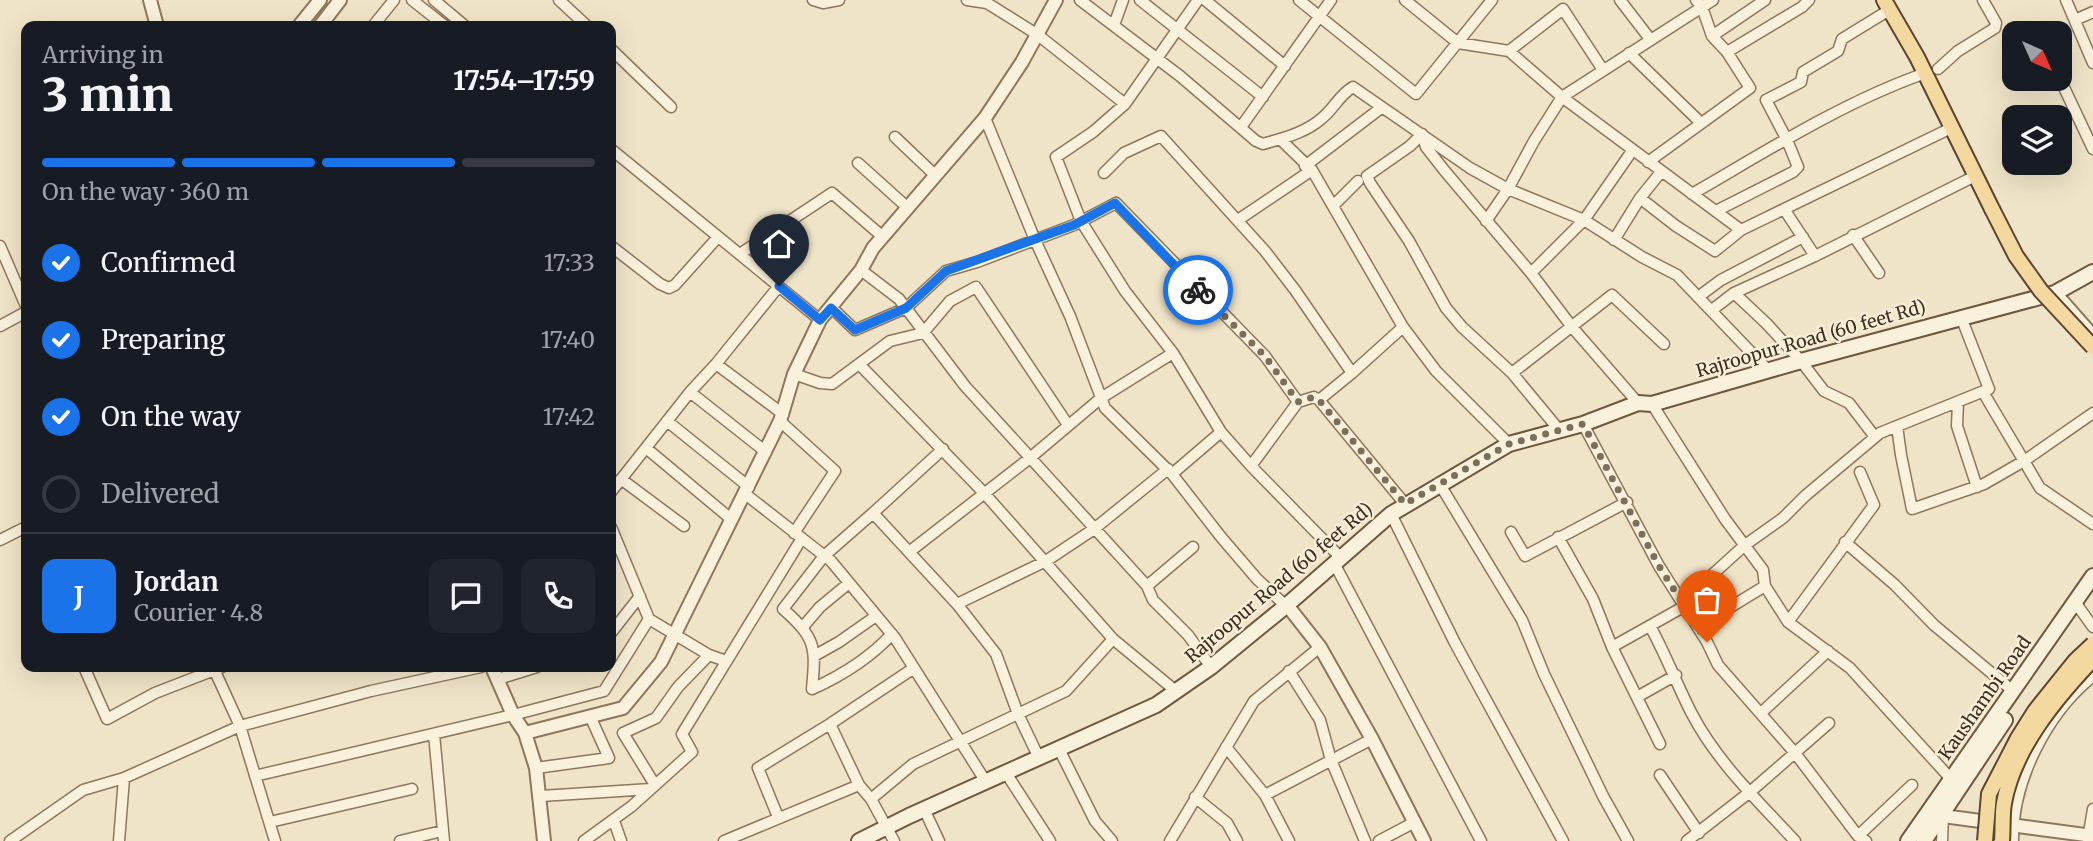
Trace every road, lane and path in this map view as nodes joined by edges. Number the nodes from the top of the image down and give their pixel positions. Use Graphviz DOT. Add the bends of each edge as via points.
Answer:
graph roads {
  1 [pos="150,0"];
  2 [pos="320,0"];
  3 [pos="340,0"];
  4 [pos="394,0"];
  5 [pos="412,0"];
  6 [pos="559,0"];
  7 [pos="813,0"];
  8 [pos="839,0"];
  9 [pos="967,0"];
  10 [pos="1056,0"];
  11 [pos="1080,0"];
  12 [pos="1123,0"];
  13 [pos="1140,0"];
  14 [pos="1198,0"];
  15 [pos="1205,0"];
  16 [pos="1299,0"];
  17 [pos="1331,0"];
  18 [pos="1492,0"];
  19 [pos="1620,0"];
  20 [pos="1713,0"];
  21 [pos="1765,0"];
  22 [pos="1809,0"];
  23 [pos="1983,0"];
  24 [pos="2066,0"];
  25 [pos="437,1"];
  26 [pos="1407,1"];
  27 [pos="1699,4"];
  28 [pos="1886,4"];
  29 [pos="2093,12"];
  30 [pos="1320,17"];
  31 [pos="2075,20"];
  32 [pos="156,21"];
  33 [pos="303,21"];
  34 [pos="324,21"];
  35 [pos="377,21"];
  36 [pos="439,21"];
  37 [pos="460,21"];
  38 [pos="582,21"];
  39 [pos="1114,26"];
  40 [pos="1178,28"];
  41 [pos="1038,35"];
  42 [pos="1712,36"];
  43 [pos="1650,39"];
  44 [pos="1458,43"];
  45 [pos="1509,51"];
  46 [pos="1727,52"];
  47 [pos="1629,53"];
  48 [pos="616,54"];
  49 [pos="1157,58"];
  50 [pos="2093,63"];
  51 [pos="1285,66"];
  52 [pos="1938,69"];
  53 [pos="1603,70"];
  54 [pos="1920,75"];
  55 [pos="2066,91"];
  56 [pos="1263,97"];
  57 [pos="1562,97"];
  58 [pos="1125,104"];
  59 [pos="671,107"];
  60 [pos="1381,108"];
  61 [pos="985,118"];
  62 [pos="1701,123"];
  63 [pos="1241,127"];
  64 [pos="1947,130"];
  65 [pos="1422,134"];
  66 [pos="895,137"];
  67 [pos="1280,139"];
  68 [pos="1787,140"];
  69 [pos="2093,149"];
  70 [pos="1632,150"];
  71 [pos="616,153"];
  72 [pos="1648,162"];
  73 [pos="858,163"];
  74 [pos="1308,168"];
  75 [pos="1661,172"];
  76 [pos="1104,173"];
  77 [pos="935,174"];
  78 [pos="1971,178"];
  79 [pos="1358,181"];
  80 [pos="1508,189"];
  81 [pos="1692,194"];
  82 [pos="1640,198"];
  83 [pos="1334,205"];
  84 [pos="908,208"];
  85 [pos="1784,209"];
  86 [pos="1716,211"];
  87 [pos="1238,220"];
  88 [pos="1584,220"];
  89 [pos="1081,221"];
  90 [pos="1486,221"];
  91 [pos="1741,230"];
  92 [pos="1853,235"];
  93 [pos="883,236"];
  94 [pos="718,237"];
  95 [pos="1803,237"];
  96 [pos="1035,240"];
  97 [pos="1614,240"];
  98 [pos="0,246"];
  99 [pos="616,250"];
  100 [pos="740,254"];
  101 [pos="1815,256"];
  102 [pos="3,261"];
  103 [pos="861,270"];
  104 [pos="2093,272"];
  105 [pos="1879,273"];
  106 [pos="1531,274"];
  107 [pos="779,286"];
  108 [pos="1734,293"];
  109 [pos="2048,294"];
  110 [pos="21,296"];
  111 [pos="1698,297"];
  112 [pos="831,308"];
  113 [pos="906,308"];
  114 [pos="1712,310"];
  115 [pos="21,315"];
  116 [pos="1961,317"];
  117 [pos="820,320"];
  118 [pos="0,326"];
  119 [pos="1403,327"];
  120 [pos="1572,327"];
  121 [pos="923,333"];
  122 [pos="2093,336"];
  123 [pos="1664,344"];
  124 [pos="2093,344"];
  125 [pos="1173,353"];
  126 [pos="2093,353"];
  127 [pos="1801,361"];
  128 [pos="716,364"];
  129 [pos="859,364"];
  130 [pos="1768,370"];
  131 [pos="1352,373"];
  132 [pos="1512,373"];
  133 [pos="794,374"];
  134 [pos="690,392"];
  135 [pos="1983,392"];
  136 [pos="1101,398"];
  137 [pos="1319,400"];
  138 [pos="1298,402"];
  139 [pos="1958,402"];
  140 [pos="1645,403"];
  141 [pos="2093,413"];
  142 [pos="781,418"];
  143 [pos="667,421"];
  144 [pos="1583,424"];
  145 [pos="1068,425"];
  146 [pos="1898,426"];
  147 [pos="1560,431"];
  148 [pos="1221,432"];
  149 [pos="1875,437"];
  150 [pos="1509,444"];
  151 [pos="646,448"];
  152 [pos="943,449"];
  153 [pos="766,452"];
  154 [pos="1030,458"];
  155 [pos="2024,461"];
  156 [pos="1251,466"];
  157 [pos="1170,471"];
  158 [pos="1860,472"];
  159 [pos="621,479"];
  160 [pos="1439,483"];
  161 [pos="616,486"];
  162 [pos="1977,487"];
  163 [pos="746,490"];
  164 [pos="985,494"];
  165 [pos="1627,502"];
  166 [pos="1405,504"];
  167 [pos="873,513"];
  168 [pos="1391,514"];
  169 [pos="731,519"];
  170 [pos="2093,524"];
  171 [pos="684,526"];
  172 [pos="1094,529"];
  173 [pos="21,530"];
  174 [pos="1511,532"];
  175 [pos="798,535"];
  176 [pos="1558,537"];
  177 [pos="616,539"];
  178 [pos="0,540"];
  179 [pos="1845,542"];
  180 [pos="1745,545"];
  181 [pos="1193,547"];
  182 [pos="909,552"];
  183 [pos="824,556"];
  184 [pos="1337,560"];
  185 [pos="1046,561"];
  186 [pos="2093,576"];
  187 [pos="849,583"];
  188 [pos="1147,586"];
  189 [pos="1765,586"];
  190 [pos="2093,592"];
  191 [pos="640,596"];
  192 [pos="957,604"];
  193 [pos="1684,604"];
  194 [pos="1286,605"];
  195 [pos="2078,606"];
  196 [pos="876,616"];
  197 [pos="649,619"];
  198 [pos="1788,622"];
  199 [pos="1650,626"];
  200 [pos="616,627"];
  201 [pos="1698,627"];
  202 [pos="2093,627"];
  203 [pos="802,628"];
  204 [pos="675,633"];
  205 [pos="892,634"];
  206 [pos="1113,639"];
  207 [pos="2093,644"];
  208 [pos="1320,647"];
  209 [pos="1612,647"];
  210 [pos="1828,651"];
  211 [pos="709,655"];
  212 [pos="814,656"];
  213 [pos="2093,659"];
  214 [pos="726,662"];
  215 [pos="1211,667"];
  216 [pos="914,668"];
  217 [pos="1289,671"];
  218 [pos="85,672"];
  219 [pos="207,672"];
  220 [pos="218,672"];
  221 [pos="458,672"];
  222 [pos="616,672"];
  223 [pos="616,672"];
  224 [pos="495,673"];
  225 [pos="1676,675"];
  226 [pos="2093,676"];
  227 [pos="2014,691"];
  228 [pos="1177,692"];
  229 [pos="1637,697"];
  230 [pos="1761,713"];
  231 [pos="1017,714"];
  232 [pos="513,715"];
  233 [pos="590,716"];
  234 [pos="1829,723"];
  235 [pos="830,724"];
  236 [pos="240,726"];
  237 [pos="525,733"];
  238 [pos="434,734"];
  239 [pos="1372,739"];
  240 [pos="961,741"];
  241 [pos="1660,744"];
  242 [pos="1226,747"];
  243 [pos="1059,750"];
  244 [pos="1795,752"];
  245 [pos="1039,758"];
  246 [pos="1331,760"];
  247 [pos="536,768"];
  248 [pos="1006,773"];
  249 [pos="1660,775"];
  250 [pos="255,776"];
  251 [pos="124,778"];
  252 [pos="1951,779"];
  253 [pos="986,782"];
  254 [pos="859,785"];
  255 [pos="1912,785"];
  256 [pos="653,787"];
  257 [pos="412,789"];
  258 [pos="1750,792"];
  259 [pos="1265,795"];
  260 [pos="541,796"];
  261 [pos="1195,797"];
  262 [pos="871,799"];
  263 [pos="924,809"];
  264 [pos="2093,809"];
  265 [pos="1937,812"];
  266 [pos="778,817"];
  267 [pos="614,821"];
  268 [pos="270,822"];
  269 [pos="1413,823"];
  270 [pos="2012,825"];
  271 [pos="887,827"];
  272 [pos="1699,833"];
  273 [pos="443,836"];
  274 [pos="2090,838"];
  275 [pos="1862,839"];
  276 [pos="10,841"];
  277 [pos="119,841"];
  278 [pos="275,841"];
  279 [pos="402,841"];
  280 [pos="544,841"];
  281 [pos="584,841"];
  282 [pos="621,841"];
  283 [pos="724,841"];
  284 [pos="859,841"];
  285 [pos="894,841"];
  286 [pos="939,841"];
  287 [pos="1050,841"];
  288 [pos="1112,841"];
  289 [pos="1170,841"];
  290 [pos="1237,841"];
  291 [pos="1289,841"];
  292 [pos="1365,841"];
  293 [pos="1379,841"];
  294 [pos="1423,841"];
  295 [pos="1481,841"];
  296 [pos="1563,841"];
  297 [pos="1628,841"];
  298 [pos="1687,841"];
  299 [pos="1795,841"];
  300 [pos="1908,841"];
  301 [pos="1924,841"];
  302 [pos="1942,841"];
  303 [pos="1985,841"];
  304 [pos="2002,841"];
  305 [pos="2013,841"];
  1 -- 32 [label="street"];
  2 -- 33 [label="street"];
  3 -- 34 [label="street"];
  4 -- 35 [label="street"];
  5 -- 36 [label="street"];
  6 -- 38 [label="street"];
  7 -- 8 [label="street"];
  9 -- 41 [label="street" via="988,3"];
  10 -- 41 [label="street"];
  11 -- 39 [label="street"];
  12 -- 39 [label="street"];
  13 -- 40 [label="street"];
  14 -- 40 [label="street"];
  15 -- 51 [label="street"];
  16 -- 30 [label="street"];
  17 -- 30 [label="street"];
  18 -- 44 [label="street"];
  19 -- 43 [label="street"];
  20 -- 27 [label="street"];
  21 -- 42 [label="street"];
  22 -- 46 [label="street"];
  23 -- 52 [label="street" via="1995,27"];
  24 -- 31 [label="street"];
  25 -- 37 [label="street"];
  26 -- 44 [label="street"];
  27 -- 42 [label="street"];
  27 -- 43 [label="street"];
  28 -- 68 [label="street" via="1842,39 1838,51 1803,72 1801,82 1766,100"];
  28 -- 124 [label="main road, bridge" via="1995,207 2016,256"];
  29 -- 31 [label="street"];
  30 -- 44 [label="street" via="1416,94"];
  30 -- 51 [label="street"];
  31 -- 50 [label="street"];
  39 -- 49 [label="street"];
  40 -- 49 [label="street"];
  40 -- 56 [label="street"];
  41 -- 58 [label="street"];
  41 -- 61 [label="street"];
  42 -- 46 [label="street"];
  43 -- 47 [label="street"];
  44 -- 45 [label="street"];
  45 -- 53 [label="street" via="1563,9"];
  45 -- 57 [label="street"];
  46 -- 62 [label="street" via="1750,88"];
  47 -- 53 [label="street"];
  47 -- 62 [label="street"];
  48 -- 59 [label="street"];
  49 -- 58 [label="street"];
  49 -- 63 [label="street"];
  51 -- 56 [label="street"];
  53 -- 57 [label="street"];
  54 -- 68 [label="street" via="1888,86"];
  55 -- 69 [label="street"];
  56 -- 63 [label="street"];
  57 -- 70 [label="street"];
  57 -- 80 [label="street"];
  58 -- 89 [label="street" via="1056,158"];
  60 -- 65 [label="street"];
  60 -- 67 [label="street" via="1353,87 1342,93 1322,119"];
  60 -- 74 [label="street"];
  61 -- 77 [label="street"];
  61 -- 96 [label="street"];
  62 -- 72 [label="street"];
  63 -- 67 [label="street" via="1264,144"];
  64 -- 85 [label="street"];
  65 -- 80 [label="street"];
  65 -- 90 [label="street" via="1432,156"];
  65 -- 132 [label="street" via="1367,176 1446,308"];
  66 -- 77 [label="street"];
  67 -- 74 [label="street"];
  68 -- 81 [label="street"];
  68 -- 86 [label="street" via="1798,167 1793,172"];
  70 -- 72 [label="street"];
  70 -- 88 [label="street"];
  71 -- 94 [label="street"];
  72 -- 75 [label="street"];
  73 -- 84 [label="street"];
  74 -- 83 [label="street"];
  74 -- 87 [label="street"];
  75 -- 81 [label="street"];
  75 -- 82 [label="street"];
  76 -- 87 [label="street" via="1124,153 1161,136"];
  77 -- 84 [label="street"];
  78 -- 92 [label="street"];
  79 -- 83 [label="street"];
  80 -- 88 [label="street"];
  80 -- 90 [label="street"];
  81 -- 86 [label="street"];
  82 -- 91 [label="street" via="1715,251"];
  82 -- 97 [label="street"];
  83 -- 119 [label="street"];
  84 -- 93 [label="street"];
  85 -- 91 [label="street"];
  85 -- 95 [label="street"];
  86 -- 91 [label="street"];
  87 -- 131 [label="street" via="1295,290"];
  88 -- 97 [label="street"];
  88 -- 106 [label="street"];
  89 -- 96 [label="street"];
  89 -- 125 [label="street" via="1125,291"];
  89 -- 138 [label="street" via="1115,203 1265,356"];
  90 -- 106 [label="street"];
  92 -- 101 [label="street"];
  92 -- 105 [label="street"];
  93 -- 100 [label="street" via="832,193"];
  93 -- 103 [label="street"];
  94 -- 99 [label="street" via="669,288"];
  94 -- 100 [label="street"];
  95 -- 101 [label="street"];
  95 -- 111 [label="street"];
  96 -- 113 [label="street" via="946,271"];
  96 -- 136 [label="street"];
  97 -- 111 [label="street" via="1677,275"];
  98 -- 102 [label="street"];
  100 -- 107 [label="street"];
  101 -- 108 [label="street"];
  102 -- 110 [label="street"];
  103 -- 112 [label="street"];
  103 -- 113 [label="street"];
  104 -- 109 [label="main road, Rajroopur Road (60 feet Rd)"];
  106 -- 120 [label="street"];
  107 -- 117 [label="street"];
  107 -- 128 [label="street"];
  108 -- 114 [label="street"];
  108 -- 127 [label="street"];
  109 -- 116 [label="main road, Rajroopur Road (60 feet Rd)"];
  109 -- 122 [label="street"];
  109 -- 126 [label="street"];
  111 -- 114 [label="street"];
  112 -- 113 [label="street" via="855,330"];
  112 -- 117 [label="street"];
  113 -- 121 [label="street"];
  114 -- 130 [label="street"];
  115 -- 118 [label="street"];
  116 -- 127 [label="main road, Rajroopur Road (60 feet Rd)"];
  116 -- 135 [label="street" via="1989,389"];
  117 -- 133 [label="street"];
  119 -- 131 [label="street"];
  119 -- 150 [label="street" via="1436,371"];
  120 -- 123 [label="street" via="1612,295"];
  120 -- 132 [label="street"];
  120 -- 140 [label="street"];
  121 -- 129 [label="street" via="890,341"];
  121 -- 145 [label="street" via="950,301 976,288"];
  121 -- 154 [label="street"];
  125 -- 136 [label="street"];
  125 -- 148 [label="street"];
  127 -- 130 [label="main road, Rajroopur Road (60 feet Rd)"];
  127 -- 149 [label="street" via="1824,391 1849,402"];
  128 -- 134 [label="street"];
  128 -- 142 [label="street"];
  129 -- 133 [label="street" via="832,384"];
  129 -- 152 [label="street"];
  130 -- 140 [label="main road, Rajroopur Road (60 feet Rd)"];
  131 -- 137 [label="street"];
  132 -- 147 [label="street"];
  133 -- 142 [label="street"];
  134 -- 143 [label="street"];
  134 -- 153 [label="street"];
  135 -- 139 [label="street"];
  135 -- 155 [label="street"];
  136 -- 145 [label="street"];
  136 -- 157 [label="street" via="1105,408"];
  137 -- 138 [label="street"];
  137 -- 166 [label="street"];
  138 -- 156 [label="street"];
  139 -- 146 [label="street"];
  139 -- 162 [label="street" via="1957,426"];
  140 -- 144 [label="main road, Rajroopur Road (60 feet Rd)"];
  140 -- 180 [label="street"];
  141 -- 155 [label="street"];
  142 -- 153 [label="street"];
  142 -- 175 [label="street" via="835,471"];
  143 -- 151 [label="street"];
  143 -- 163 [label="street"];
  144 -- 147 [label="main road, Rajroopur Road (60 feet Rd)"];
  144 -- 165 [label="street"];
  145 -- 154 [label="street"];
  146 -- 149 [label="street"];
  146 -- 162 [label="street" via="1912,509"];
  147 -- 150 [label="main road, Rajroopur Road (60 feet Rd)"];
  148 -- 156 [label="street"];
  148 -- 157 [label="street"];
  149 -- 180 [label="street" via="1783,518"];
  150 -- 160 [label="main road, Rajroopur Road (60 feet Rd)"];
  151 -- 159 [label="street"];
  151 -- 169 [label="street"];
  152 -- 164 [label="street"];
  152 -- 167 [label="street"];
  153 -- 163 [label="street"];
  154 -- 164 [label="street"];
  154 -- 172 [label="street"];
  155 -- 162 [label="street"];
  155 -- 170 [label="street" via="2040,488"];
  156 -- 184 [label="street"];
  157 -- 172 [label="street"];
  157 -- 194 [label="street" via="1257,579"];
  158 -- 179 [label="street" via="1874,506"];
  159 -- 161 [label="street"];
  159 -- 171 [label="street"];
  160 -- 166 [label="main road, Rajroopur Road (60 feet Rd)"];
  160 -- 297 [label="street" via="1522,620 1591,772"];
  163 -- 169 [label="street"];
  163 -- 175 [label="street"];
  164 -- 182 [label="street"];
  164 -- 185 [label="street"];
  165 -- 176 [label="street"];
  165 -- 193 [label="street"];
  166 -- 168 [label="main road, Rajroopur Road (60 feet Rd)"];
  167 -- 182 [label="street"];
  167 -- 183 [label="street"];
  168 -- 184 [label="main road, Rajroopur Road (60 feet Rd)"];
  168 -- 296 [label="street"];
  169 -- 204 [label="street"];
  172 -- 185 [label="street"];
  172 -- 188 [label="street"];
  173 -- 178 [label="street"];
  174 -- 176 [label="street" via="1525,556"];
  175 -- 183 [label="street"];
  175 -- 214 [label="street"];
  176 -- 209 [label="street" via="1593,600"];
  177 -- 191 [label="street"];
  179 -- 198 [label="street"];
  179 -- 227 [label="street"];
  180 -- 189 [label="street" via="1763,570"];
  180 -- 193 [label="street"];
  181 -- 188 [label="street"];
  182 -- 192 [label="street"];
  183 -- 187 [label="street"];
  183 -- 203 [label="street" via="783,609"];
  184 -- 194 [label="main road, Rajroopur Road (60 feet Rd)"];
  184 -- 295 [label="street"];
  185 -- 192 [label="street"];
  185 -- 206 [label="street"];
  186 -- 195 [label="main road, Kaushambi Road"];
  187 -- 196 [label="street"];
  187 -- 203 [label="street"];
  188 -- 215 [label="street" via="1153,600 1188,635"];
  189 -- 198 [label="street"];
  189 -- 201 [label="street"];
  190 -- 195 [label="main road"];
  191 -- 197 [label="street"];
  191 -- 200 [label="street"];
  192 -- 231 [label="street" via="996,654"];
  193 -- 199 [label="street"];
  193 -- 201 [label="street"];
  194 -- 208 [label="street"];
  194 -- 215 [label="main road, Rajroopur Road (60 feet Rd)"];
  195 -- 202 [label="street"];
  195 -- 227 [label="main road, Kaushambi Road"];
  195 -- 265 [label="main road"];
  196 -- 205 [label="street"];
  196 -- 212 [label="street"];
  197 -- 204 [label="street"];
  197 -- 222 [label="street"];
  198 -- 210 [label="street"];
  199 -- 209 [label="street"];
  199 -- 225 [label="street"];
  201 -- 230 [label="street" via="1718,666"];
  203 -- 212 [label="street" via="812,641"];
  204 -- 211 [label="street"];
  204 -- 233 [label="street" via="661,662 623,708"];
  205 -- 212 [label="street" via="845,674 812,689"];
  205 -- 216 [label="street"];
  206 -- 228 [label="street"];
  206 -- 231 [label="street" via="1066,691"];
  207 -- 303 [label="main road, bridge" via="2035,711 2018,738 1989,793"];
  208 -- 217 [label="street"];
  208 -- 239 [label="street"];
  209 -- 229 [label="street"];
  210 -- 230 [label="street"];
  210 -- 252 [label="street" via="1864,682"];
  211 -- 214 [label="street"];
  211 -- 256 [label="street" via="656,718 623,733"];
  213 -- 304 [label="main road, bridge" via="2044,718 2013,773 2004,803"];
  214 -- 256 [label="street" via="682,734 692,752"];
  215 -- 228 [label="main road, Rajroopur Road (60 feet Rd)"];
  216 -- 235 [label="street"];
  216 -- 240 [label="street"];
  217 -- 242 [label="street" via="1254,701"];
  217 -- 246 [label="street" via="1320,720"];
  218 -- 219 [label="street" via="107,719"];
  220 -- 236 [label="street"];
  221 -- 236 [label="street"];
  223 -- 232 [label="street" via="604,691"];
  224 -- 232 [label="street"];
  225 -- 229 [label="street"];
  225 -- 258 [label="street" via="1693,715"];
  226 -- 270 [label="street" via="2074,693 2043,736"];
  227 -- 252 [label="main road, Kaushambi Road"];
  228 -- 243 [label="main road, Rajroopur Road (60 feet Rd)"];
  229 -- 241 [label="street"];
  230 -- 244 [label="street"];
  231 -- 240 [label="street"];
  231 -- 245 [label="street"];
  232 -- 237 [label="street"];
  232 -- 238 [label="street"];
  233 -- 237 [label="street"];
  233 -- 247 [label="street" via="609,758"];
  234 -- 244 [label="street"];
  235 -- 254 [label="street"];
  235 -- 266 [label="street" via="758,768"];
  236 -- 250 [label="street"];
  236 -- 251 [label="street"];
  237 -- 247 [label="street"];
  238 -- 250 [label="street"];
  238 -- 273 [label="street"];
  239 -- 246 [label="street"];
  239 -- 269 [label="street"];
  240 -- 253 [label="street"];
  240 -- 262 [label="street" via="913,764"];
  242 -- 259 [label="street"];
  242 -- 261 [label="street"];
  243 -- 245 [label="main road, Rajroopur Road (60 feet Rd)"];
  243 -- 288 [label="street" via="1095,821"];
  244 -- 258 [label="street"];
  244 -- 275 [label="street"];
  245 -- 248 [label="main road, Rajroopur Road (60 feet Rd)"];
  246 -- 259 [label="street"];
  246 -- 292 [label="street"];
  247 -- 260 [label="street"];
  248 -- 253 [label="main road, Rajroopur Road (60 feet Rd)"];
  248 -- 287 [label="street"];
  249 -- 272 [label="street"];
  250 -- 268 [label="street"];
  251 -- 276 [label="street" via="83,790"];
  251 -- 277 [label="street"];
  252 -- 265 [label="main road, Kaushambi Road"];
  253 -- 263 [label="main road, Rajroopur Road (60 feet Rd)"];
  254 -- 262 [label="street"];
  254 -- 266 [label="street"];
  255 -- 275 [label="street"];
  256 -- 260 [label="street"];
  256 -- 267 [label="street"];
  257 -- 268 [label="street"];
  258 -- 272 [label="street"];
  258 -- 299 [label="street"];
  259 -- 291 [label="street"];
  260 -- 280 [label="street"];
  261 -- 289 [label="street"];
  261 -- 290 [label="street" via="1227,822"];
  262 -- 271 [label="street"];
  263 -- 271 [label="main road, Rajroopur Road (60 feet Rd)"];
  263 -- 286 [label="street"];
  264 -- 274 [label="street"];
  265 -- 270 [label="street"];
  265 -- 300 [label="main road, Kaushambi Road"];
  265 -- 301 [label="main road"];
  265 -- 302 [label="street"];
  266 -- 283 [label="street"];
  267 -- 281 [label="street"];
  267 -- 282 [label="street"];
  268 -- 278 [label="street"];
  269 -- 293 [label="street"];
  269 -- 294 [label="street"];
  270 -- 274 [label="street"];
  270 -- 305 [label="street"];
  271 -- 284 [label="main road, Rajroopur Road (60 feet Rd)"];
  271 -- 285 [label="street"];
  272 -- 298 [label="street"];
  273 -- 279 [label="street"];
}
